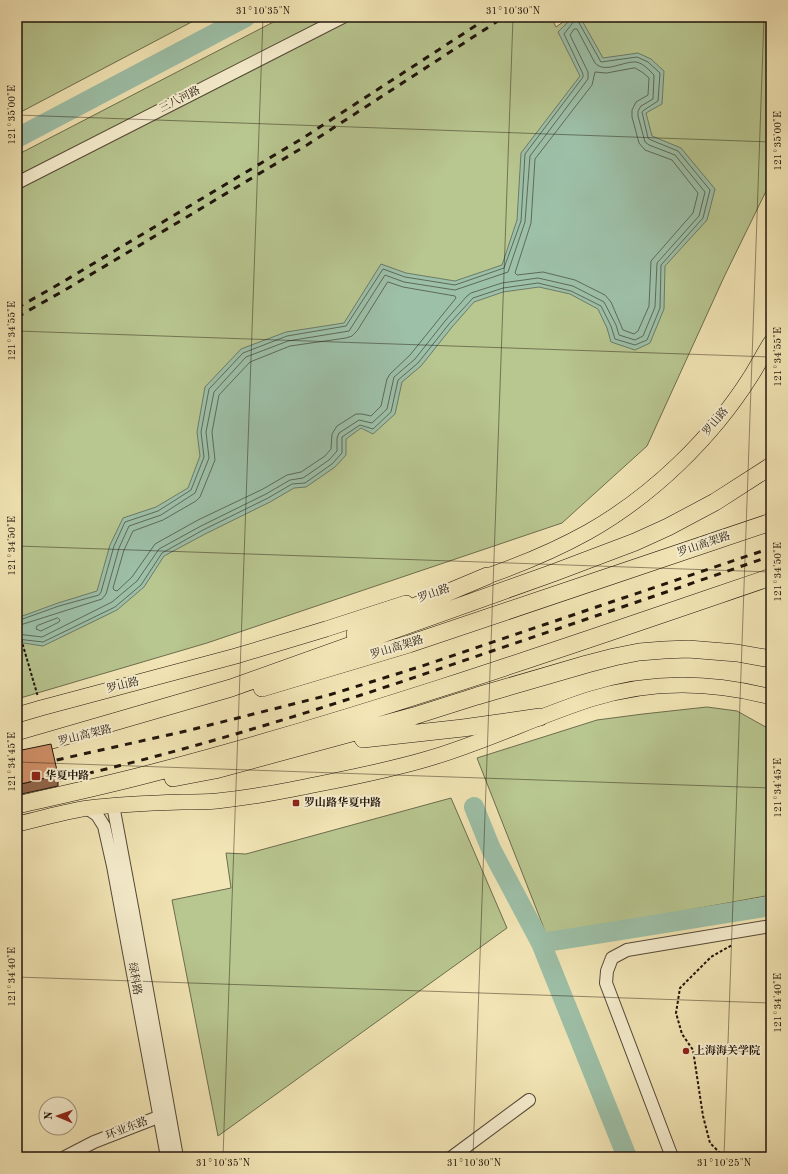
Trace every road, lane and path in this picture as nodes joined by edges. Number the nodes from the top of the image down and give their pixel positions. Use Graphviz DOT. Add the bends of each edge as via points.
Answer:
graph roads {
  1 [pos="343,17"];
  2 [pos="17,183"];
  3 [pos="771,342"];
  4 [pos="771,460"];
  5 [pos="771,466"];
  6 [pos="715,502"];
  7 [pos="771,522"];
  8 [pos="487,576"];
  9 [pos="771,577"];
  10 [pos="17,626"];
  11 [pos="712,651"];
  12 [pos="771,659"];
  13 [pos="771,670"];
  14 [pos="231,688"];
  15 [pos="771,697"];
  16 [pos="41,708"];
  17 [pos="17,715"];
  18 [pos="540,717"];
  19 [pos="17,751"];
  20 [pos="278,753"];
  21 [pos="113,805"];
  22 [pos="17,806"];
  23 [pos="87,808"];
  24 [pos="17,824"];
  25 [pos="771,926"];
  26 [pos="736,942"];
  27 [pos="529,1100"];
  28 [pos="164,1115"];
  29 [pos="65,1157"];
  30 [pos="167,1157"];
  31 [pos="177,1157"];
  32 [pos="452,1157"];
  33 [pos="672,1157"];
  34 [pos="724,1157"];
  1 -- 2 [label="street, 三八河路"];
  3 -- 8 [label="main road, 罗山路" via="751,376 722,416 666,476 614,516 562,546"];
  4 -- 6 [label="highway"];
  5 -- 6 [label="highway"];
  6 -- 14 [label="highway" via="635,542 525,584"];
  7 -- 19 [label="highway, 罗山高架路" via="409,644 307,675 146,721"];
  8 -- 14 [label="highway"];
  8 -- 16 [label="main road, 罗山路" via="236,656"];
  9 -- 22 [label="highway" via="425,694 159,772"];
  10 -- 16 [label="path"];
  11 -- 12 [label="highway"];
  11 -- 13 [label="highway"];
  11 -- 20 [label="highway" via="664,650 614,657"];
  14 -- 19 [label="highway"];
  15 -- 18 [label="main road" via="718,686 654,686 592,698"];
  16 -- 17 [label="main road, 罗山路"];
  18 -- 20 [label="highway" via="333,742"];
  18 -- 21 [label="main road" via="427,759 364,774 262,795 216,801"];
  20 -- 22 [label="highway" via="215,770"];
  21 -- 23 [label="main road"];
  21 -- 28 [label="street, 绿科路" via="133,912"];
  23 -- 24 [label="main road"];
  23 -- 28 [label="street, 绿科路" via="97,815 104,826"];
  25 -- 33 [label="street" via="627,950 612,958 606,983"];
  26 -- 34 [label="path" via="711,957 680,988 676,1013 682,1034 693,1050 703,1116 710,1143"];
  27 -- 32 [label="street"];
  28 -- 29 [label="street, 环业东路" via="94,1142"];
  28 -- 30 [label="street, 绿科路"];
  28 -- 31 [label="street, 绿科路"];
}
